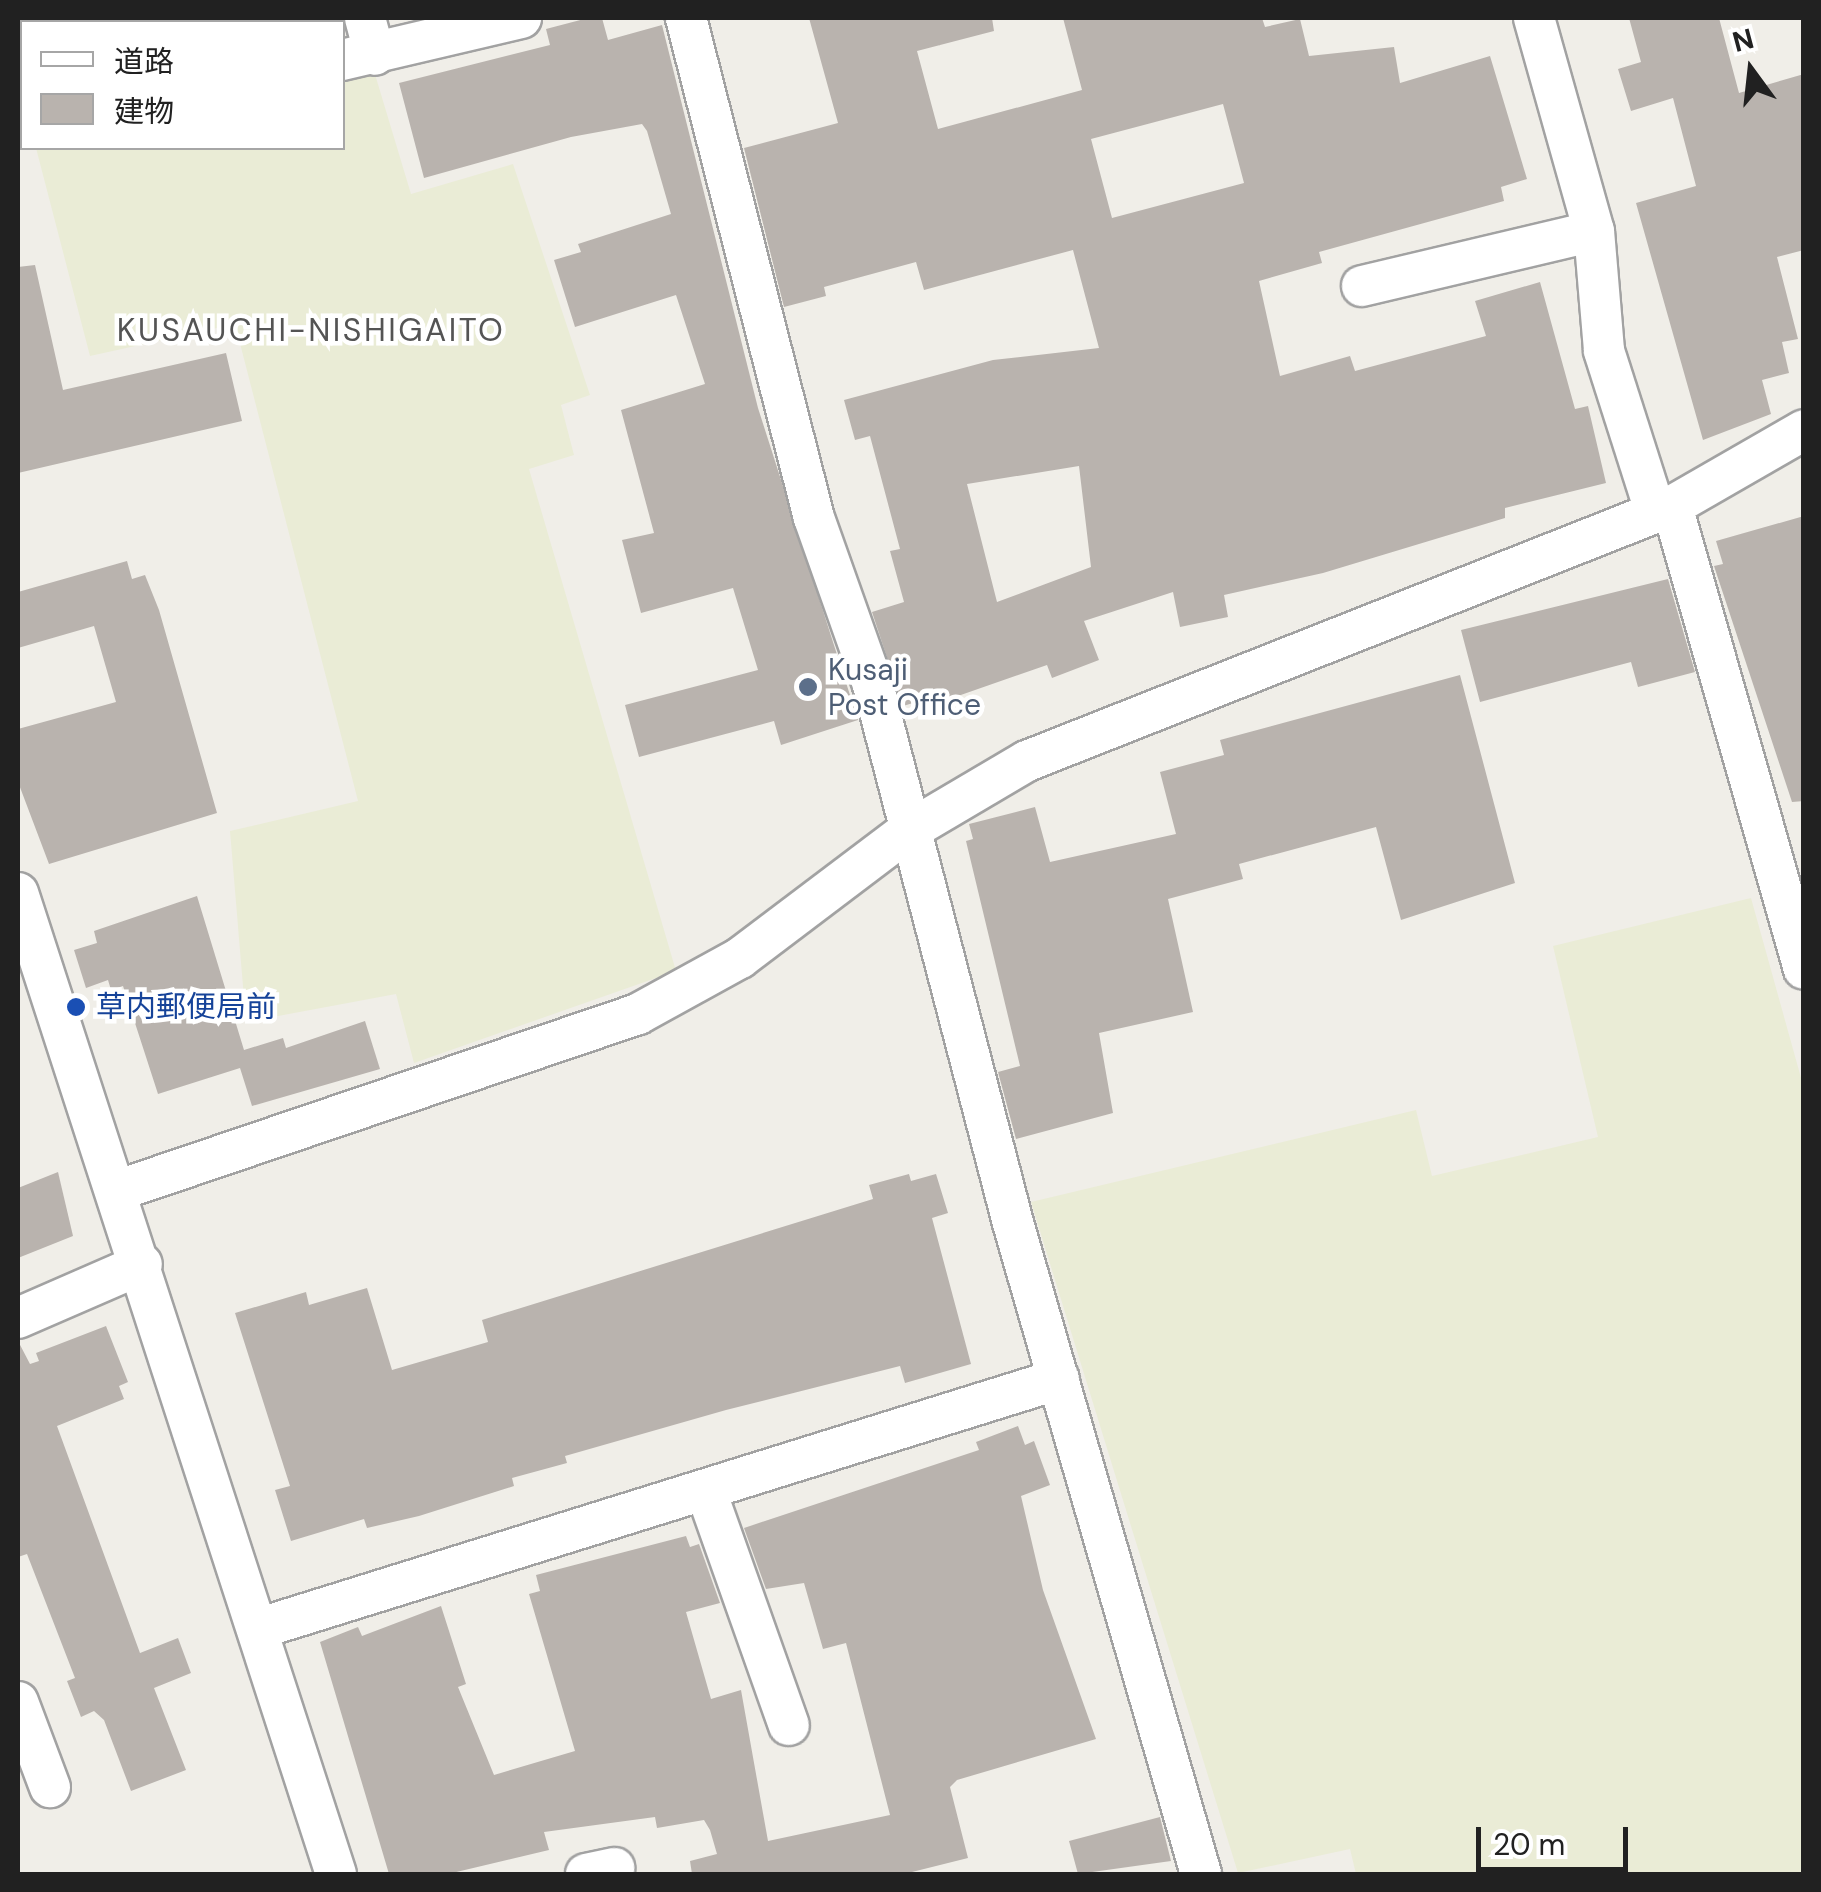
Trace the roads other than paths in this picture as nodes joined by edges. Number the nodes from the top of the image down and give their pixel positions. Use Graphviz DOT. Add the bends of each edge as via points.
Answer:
graph roads {
  1 [pos="521,18"];
  2 [pos="686,18"];
  3 [pos="1534,18"];
  4 [pos="361,44"];
  5 [pos="1594,231"];
  6 [pos="1362,286"];
  7 [pos="1804,430"];
  8 [pos="1664,509"];
  9 [pos="908,831"];
  10 [pos="18,893"];
  11 [pos="1804,970"];
  12 [pos="119,1190"];
  13 [pos="142,1264"];
  14 [pos="18,1318"];
  15 [pos="1059,1379"];
  16 [pos="707,1494"];
  17 [pos="257,1630"];
  18 [pos="18,1702"];
  19 [pos="789,1725"];
  20 [pos="50,1787"];
  21 [pos="336,1874"];
  22 [pos="1201,1874"];
  1 -- 4 [label="street"];
  2 -- 9 [label="street" via="814,518 873,685"];
  3 -- 5 [label="street"];
  5 -- 6 [label="street"];
  5 -- 8 [label="street" via="1604,350"];
  7 -- 8 [label="street"];
  8 -- 9 [label="street" via="1027,761"];
  8 -- 11 [label="street"];
  9 -- 12 [label="street" via="740,958 638,1014"];
  9 -- 15 [label="street"];
  10 -- 12 [label="street"];
  12 -- 13 [label="street"];
  13 -- 14 [label="street"];
  13 -- 17 [label="street"];
  15 -- 16 [label="street"];
  15 -- 22 [label="street"];
  16 -- 17 [label="street"];
  16 -- 19 [label="street"];
  17 -- 21 [label="street"];
  18 -- 20 [label="street"];
}
